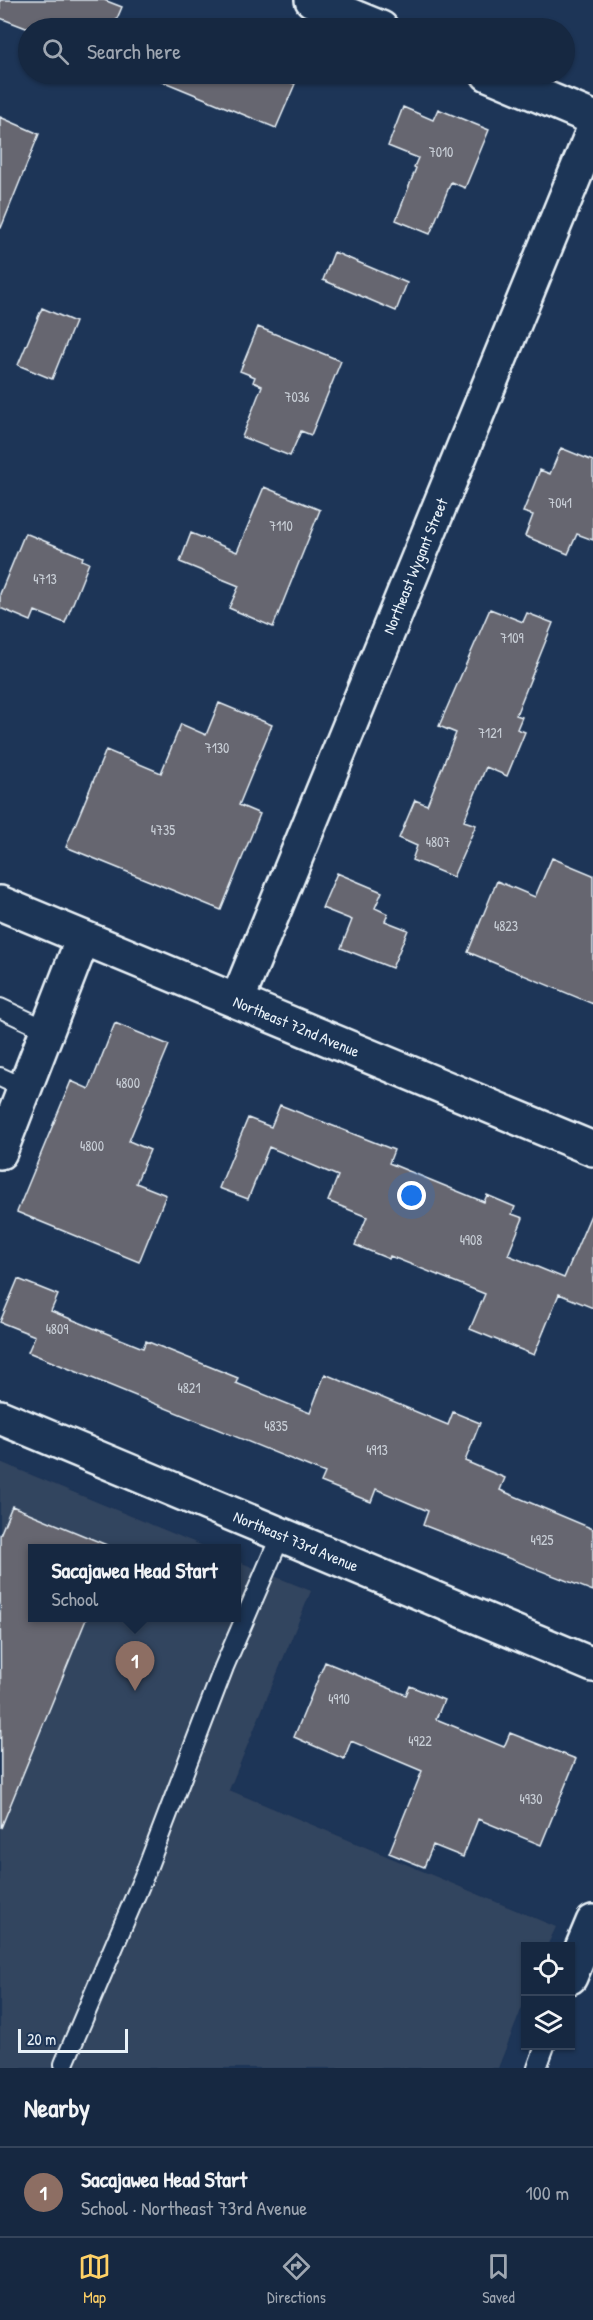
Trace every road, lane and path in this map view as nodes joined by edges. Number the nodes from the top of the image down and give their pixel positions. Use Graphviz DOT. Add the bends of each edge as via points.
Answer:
graph roads {
  1 [pos="312,0"];
  2 [pos="356,18"];
  3 [pos="512,84"];
  4 [pos="593,118"];
  5 [pos="593,131"];
  6 [pos="0,903"];
  7 [pos="83,938"];
  8 [pos="237,1001"];
  9 [pos="0,1008"];
  10 [pos="47,1030"];
  11 [pos="12,1083"];
  12 [pos="593,1149"];
  13 [pos="0,1152"];
  14 [pos="0,1417"];
  15 [pos="281,1535"];
  16 [pos="593,1665"];
  17 [pos="593,1922"];
  18 [pos="575,1965"];
  19 [pos="543,2050"];
  20 [pos="64,2064"];
  21 [pos="537,2068"];
  1 -- 2 [label="street"];
  3 -- 4 [label="street"];
  5 -- 8 [label="street, Northeast Wygant Street"];
  6 -- 7 [label="street, Northeast 72nd Avenue"];
  7 -- 8 [label="street, Northeast 72nd Avenue"];
  7 -- 10 [label="street"];
  8 -- 12 [label="street, Northeast 72nd Avenue"];
  9 -- 10 [label="lane"];
  10 -- 11 [label="street"];
  11 -- 13 [label="street"];
  14 -- 15 [label="street, Northeast 73rd Avenue"];
  15 -- 16 [label="street, Northeast 73rd Avenue"];
  15 -- 20 [label="lane"];
  17 -- 18 [label="street"];
  19 -- 21 [label="lane"];
}
